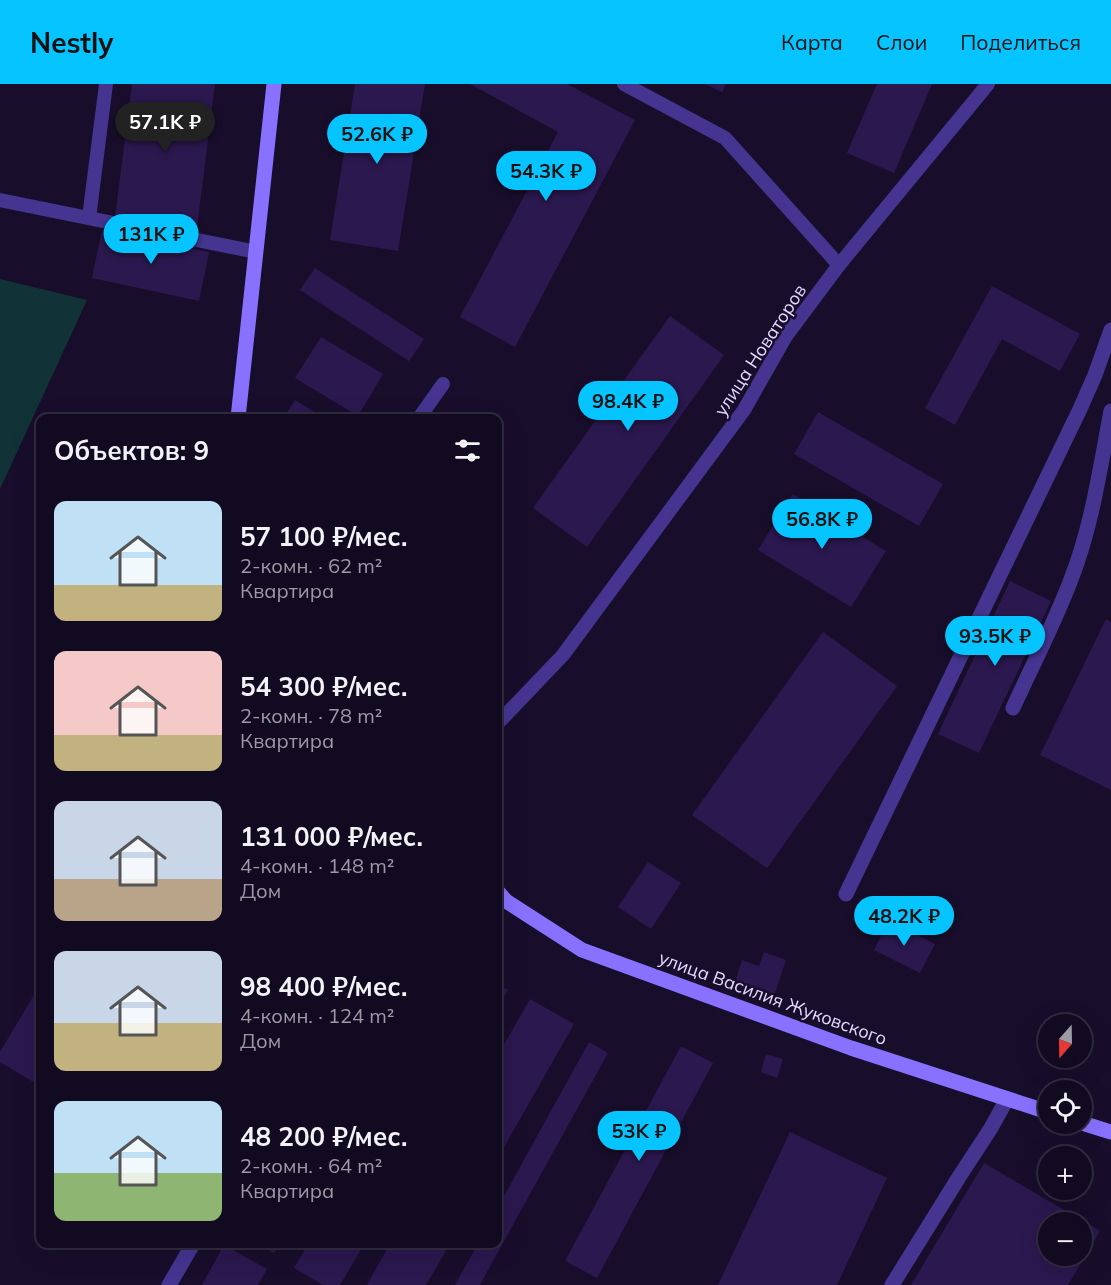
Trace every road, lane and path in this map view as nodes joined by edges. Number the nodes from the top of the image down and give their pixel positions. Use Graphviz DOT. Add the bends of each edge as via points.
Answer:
graph roads {
  1 [pos="106,84"];
  2 [pos="274,84"];
  3 [pos="624,84"];
  4 [pos="988,84"];
  5 [pos="0,200"];
  6 [pos="89,218"];
  7 [pos="256,252"];
  8 [pos="839,265"];
  9 [pos="1111,330"];
  10 [pos="443,384"];
  11 [pos="1111,411"];
  12 [pos="238,414"];
  13 [pos="422,414"];
  14 [pos="1013,708"];
  15 [pos="502,719"];
  16 [pos="846,894"];
  17 [pos="502,896"];
  18 [pos="1007,1099"];
  19 [pos="1038,1109"];
  20 [pos="1092,1126"];
  21 [pos="1111,1132"];
  22 [pos="192,1248"];
  23 [pos="169,1285"];
  24 [pos="892,1285"];
  1 -- 6 [label="lane"];
  2 -- 7 [label="street"];
  3 -- 8 [label="lane" via="725,138"];
  4 -- 8 [label="lane, улица Новаторов"];
  5 -- 6 [label="lane"];
  6 -- 7 [label="lane"];
  7 -- 12 [label="street"];
  8 -- 15 [label="lane, улица Новаторов" via="786,336 744,410 570,646"];
  9 -- 16 [label="street" via="1080,409"];
  10 -- 13 [label="lane"];
  11 -- 14 [label="street" via="1092,511 1071,582"];
  17 -- 18 [label="street, улица Василия Жуковского" via="582,950 851,1048"];
  18 -- 19 [label="street, улица Василия Жуковского"];
  18 -- 24 [label="street"];
  20 -- 21 [label="street"];
  22 -- 23 [label="street"];
}
